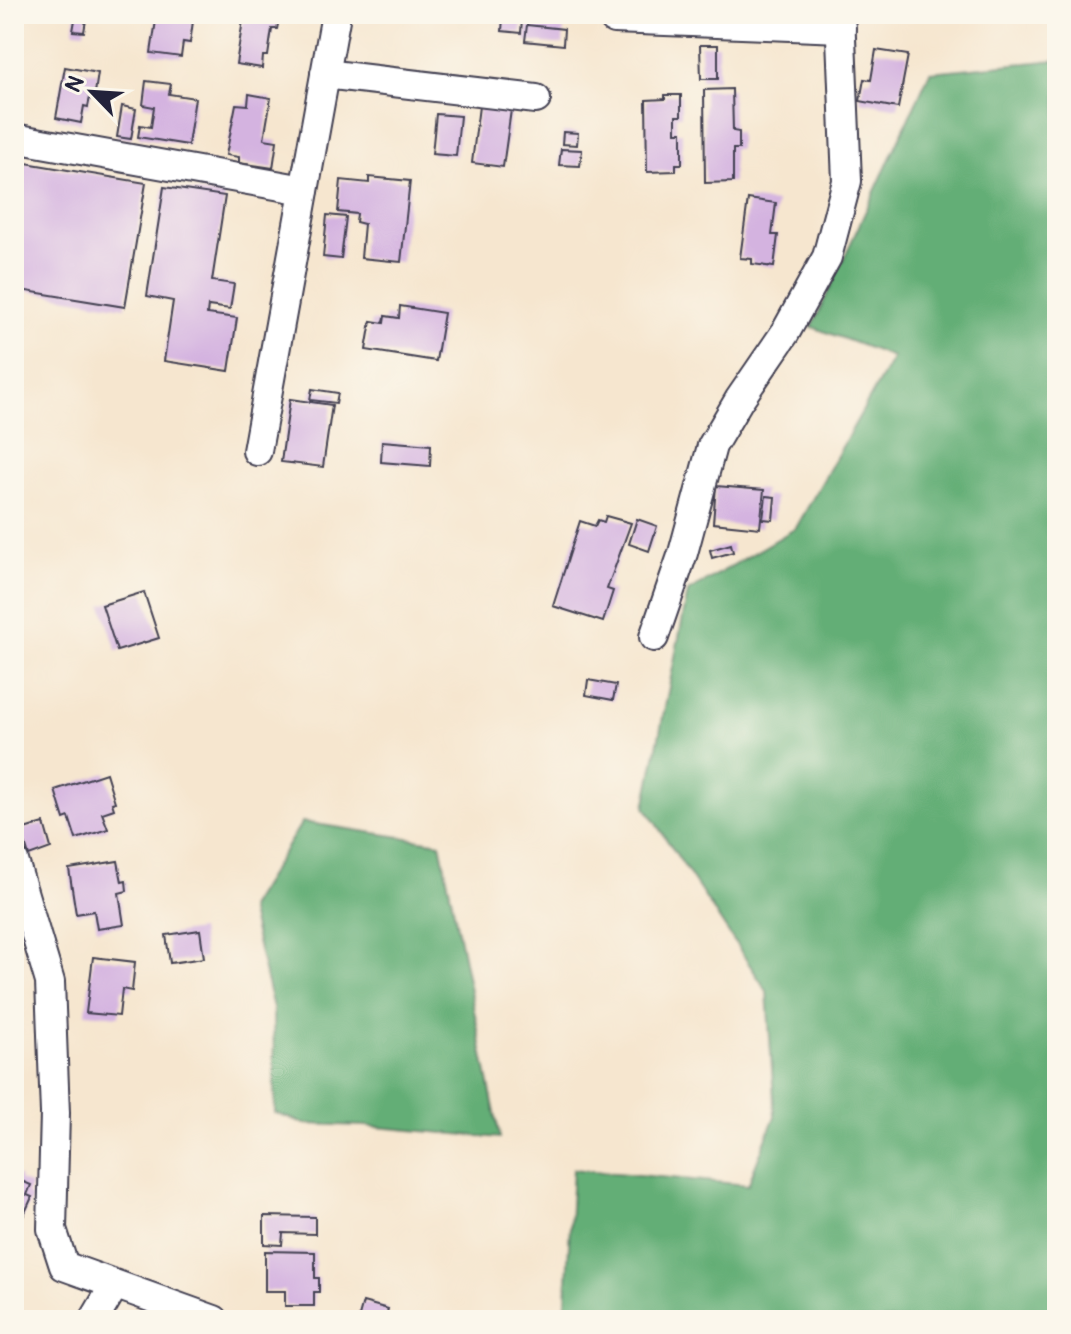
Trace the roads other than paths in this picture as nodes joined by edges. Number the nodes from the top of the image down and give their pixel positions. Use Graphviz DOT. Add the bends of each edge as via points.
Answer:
graph roads {
  1 [pos="336,14"];
  2 [pos="614,19"];
  3 [pos="841,21"];
  4 [pos="325,74"];
  5 [pos="536,99"];
  6 [pos="14,138"];
  7 [pos="304,190"];
  8 [pos="257,451"];
  9 [pos="654,637"];
  10 [pos="14,861"];
  11 [pos="114,1286"];
  12 [pos="94,1320"];
  13 [pos="214,1320"];
  1 -- 4 [label="street"];
  2 -- 3 [label="street"];
  3 -- 9 [label="street" via="847,181 827,257 712,446"];
  4 -- 5 [label="street"];
  4 -- 7 [label="street"];
  6 -- 7 [label="street"];
  7 -- 8 [label="street"];
  10 -- 11 [label="street" via="50,982 52,1229 64,1266"];
  11 -- 12 [label="street"];
  11 -- 13 [label="street"];
}
